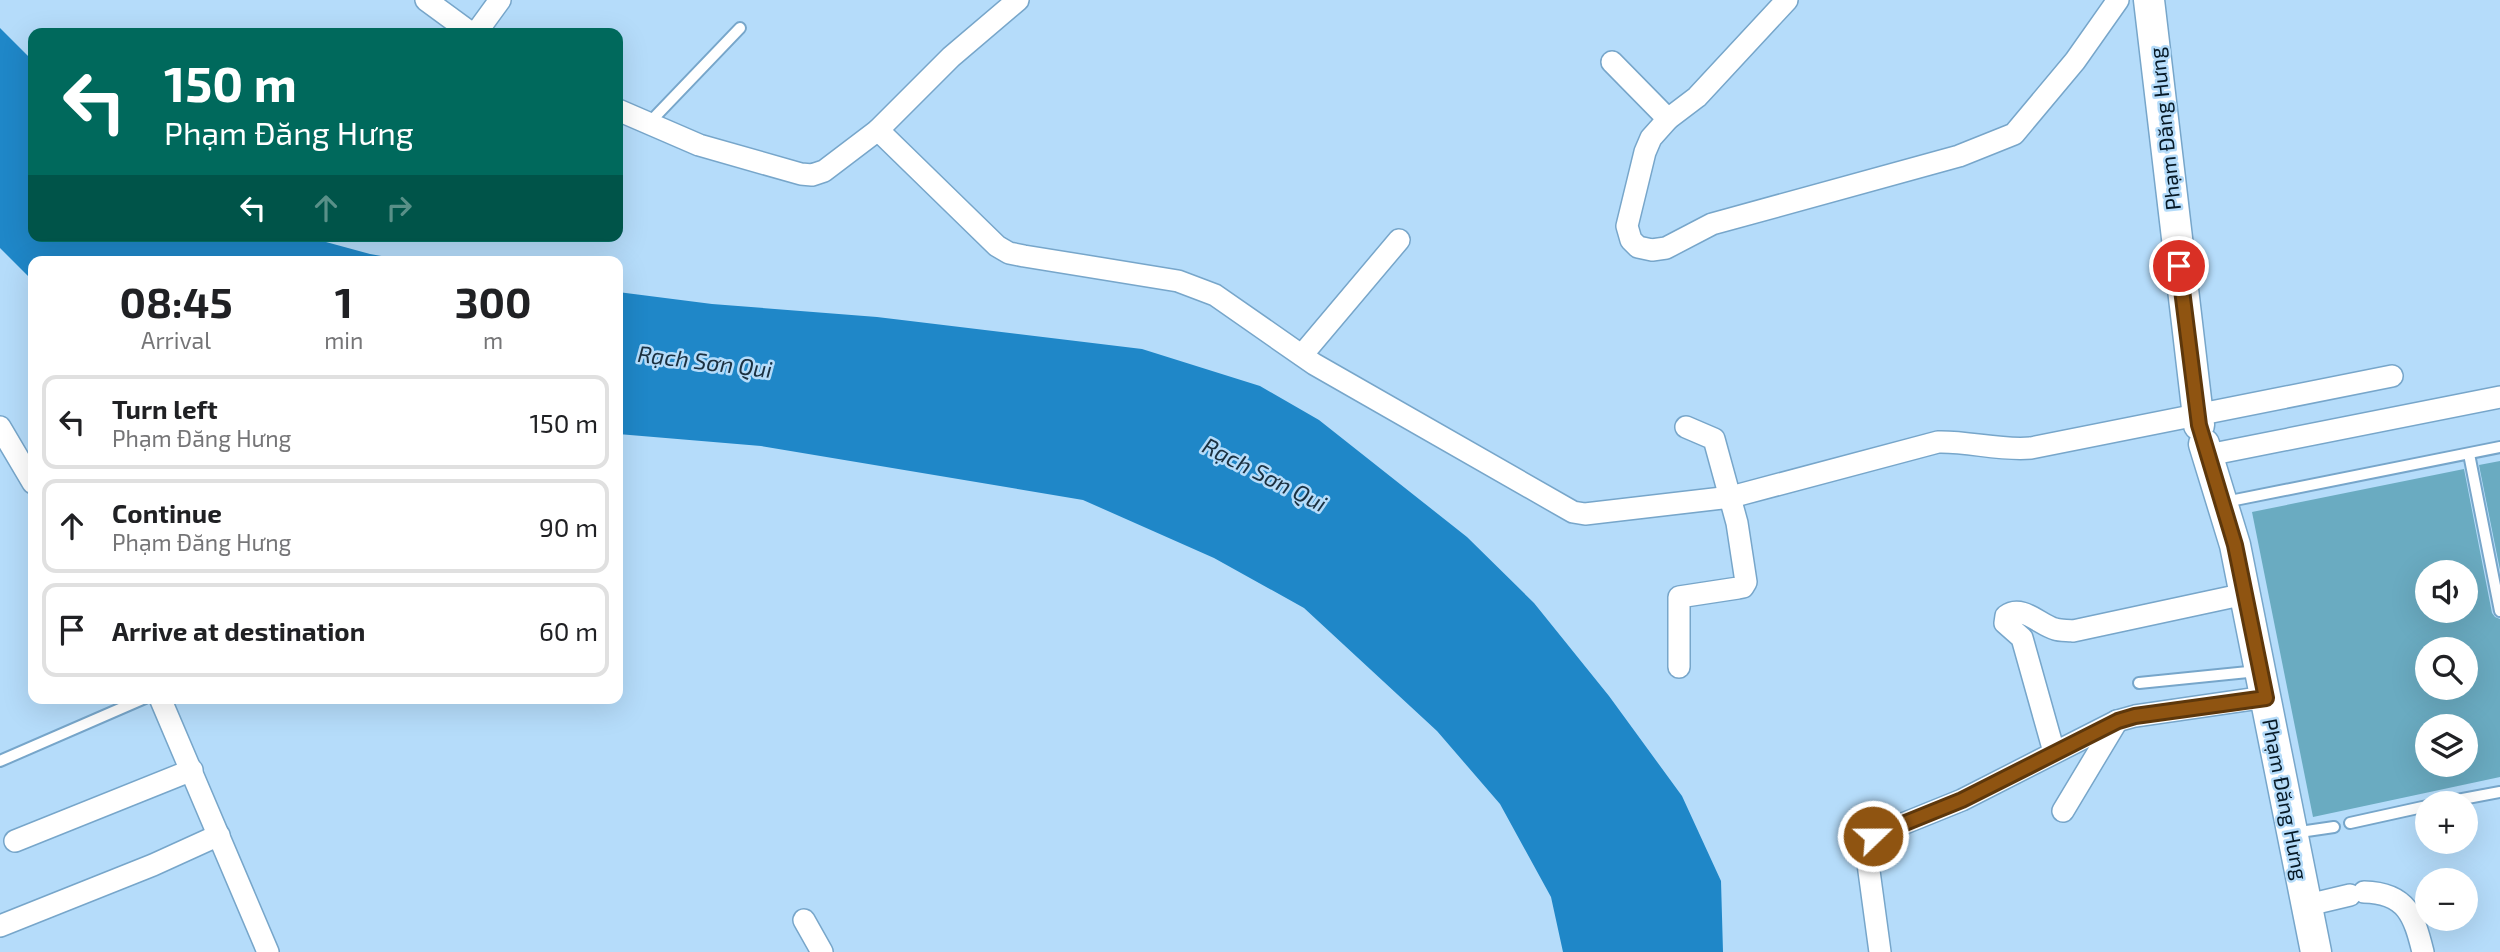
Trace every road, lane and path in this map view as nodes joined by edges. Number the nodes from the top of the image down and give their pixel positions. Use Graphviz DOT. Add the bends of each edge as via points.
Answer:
graph roads {
  1 [pos="426,0"];
  2 [pos="500,0"];
  3 [pos="1018,0"];
  4 [pos="1787,0"];
  5 [pos="2118,0"];
  6 [pos="2149,0"];
  7 [pos="467,28"];
  8 [pos="478,28"];
  9 [pos="740,28"];
  10 [pos="1612,62"];
  11 [pos="623,112"];
  12 [pos="1668,119"];
  13 [pos="649,123"];
  14 [pos="878,130"];
  15 [pos="1399,240"];
  16 [pos="1302,355"];
  17 [pos="2392,376"];
  18 [pos="2500,397"];
  19 [pos="0,427"];
  20 [pos="1686,427"];
  21 [pos="2202,434"];
  22 [pos="2500,447"];
  23 [pos="2469,454"];
  24 [pos="28,475"];
  25 [pos="2222,503"];
  26 [pos="1733,508"];
  27 [pos="2245,594"];
  28 [pos="2500,611"];
  29 [pos="1679,667"];
  30 [pos="2139,683"];
  31 [pos="2263,684"];
  32 [pos="131,704"];
  33 [pos="163,704"];
  34 [pos="2118,721"];
  35 [pos="2054,752"];
  36 [pos="0,761"];
  37 [pos="192,770"];
  38 [pos="2500,792"];
  39 [pos="2478,796"];
  40 [pos="2415,809"];
  41 [pos="2063,811"];
  42 [pos="2350,823"];
  43 [pos="2334,827"];
  44 [pos="2293,833"];
  45 [pos="219,835"];
  46 [pos="15,841"];
  47 [pos="2308,905"];
  48 [pos="804,920"];
  49 [pos="0,926"];
  50 [pos="268,952"];
  51 [pos="822,952"];
  52 [pos="1880,952"];
  53 [pos="2316,952"];
  54 [pos="2423,952"];
  1 -- 7 [label="street"];
  2 -- 8 [label="street"];
  3 -- 14 [label="street" via="951,57"];
  4 -- 12 [label="street" via="1697,97"];
  5 -- 12 [label="street" via="2014,134 1959,156 1712,224 1666,248 1652,250 1638,247 1627,226 1645,152"];
  6 -- 21 [label="street, Phạm Đăng Hưng"];
  9 -- 13 [label="lane"];
  10 -- 12 [label="street"];
  11 -- 13 [label="street"];
  13 -- 14 [label="street" via="699,145 812,176"];
  14 -- 16 [label="street" via="1009,253 1196,286"];
  15 -- 16 [label="street"];
  16 -- 26 [label="street" via="1573,512"];
  17 -- 21 [label="street"];
  18 -- 21 [label="street"];
  19 -- 24 [label="street"];
  20 -- 26 [label="street" via="1714,439"];
  21 -- 25 [label="street, Phạm Đăng Hưng"];
  21 -- 26 [label="street" via="2014,449 1938,442"];
  22 -- 23 [label="lane"];
  23 -- 25 [label="lane"];
  23 -- 28 [label="lane"];
  25 -- 27 [label="street, Phạm Đăng Hưng"];
  26 -- 29 [label="street" via="1746,582 1743,587 1679,597"];
  27 -- 31 [label="street, Phạm Đăng Hưng"];
  27 -- 35 [label="street" via="2073,631 2055,629 2020,612 2006,615 2005,623 2022,638"];
  30 -- 31 [label="lane"];
  31 -- 34 [label="street"];
  31 -- 44 [label="street, Phạm Đăng Hưng"];
  32 -- 36 [label="lane"];
  33 -- 37 [label="street"];
  34 -- 35 [label="street"];
  34 -- 41 [label="street"];
  35 -- 52 [label="street" via="1867,842"];
  37 -- 45 [label="street"];
  37 -- 46 [label="street"];
  38 -- 39 [label="lane"];
  40 -- 42 [label="lane"];
  43 -- 44 [label="lane"];
  44 -- 47 [label="street, Phạm Đăng Hưng"];
  45 -- 49 [label="street"];
  45 -- 50 [label="street"];
  47 -- 53 [label="street, Phạm Đăng Hưng"];
  47 -- 54 [label="street" via="2379,892 2405,907 2414,919"];
  48 -- 51 [label="street"];
}
